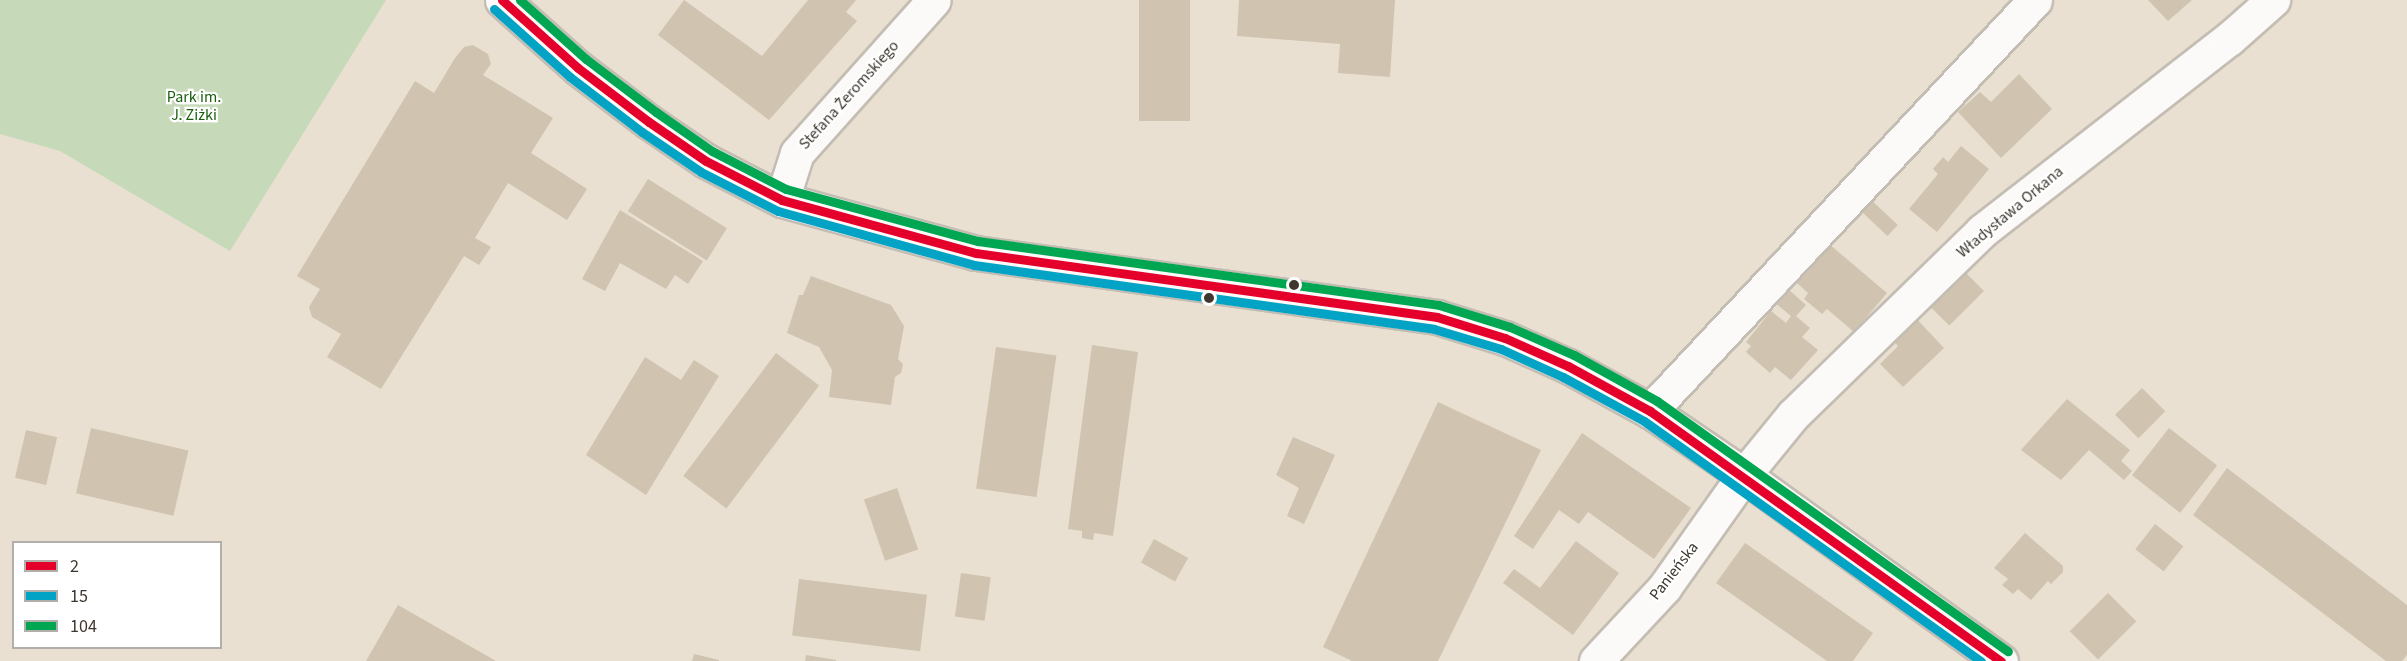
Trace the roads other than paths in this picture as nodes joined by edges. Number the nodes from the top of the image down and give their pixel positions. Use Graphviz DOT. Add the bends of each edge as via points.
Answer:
graph roads {
  1 [pos="502,0"];
  2 [pos="934,0"];
  3 [pos="2035,0"];
  4 [pos="2273,0"];
  5 [pos="782,200"];
  6 [pos="1650,411"];
  7 [pos="1744,475"];
  8 [pos="1596,661"];
  9 [pos="2001,661"];
  1 -- 5 [label="street" via="578,68 649,122 706,161"];
  2 -- 5 [label="street, Stefana Żeromskiego" via="797,153"];
  3 -- 6 [label="street"];
  4 -- 7 [label="street, Władysława Orkana" via="2229,39 1982,231 1793,415"];
  5 -- 6 [label="street" via="976,253 1437,317 1537,352"];
  6 -- 7 [label="street"];
  7 -- 8 [label="street, Panieńska" via="1664,588"];
  7 -- 9 [label="street"];
}
